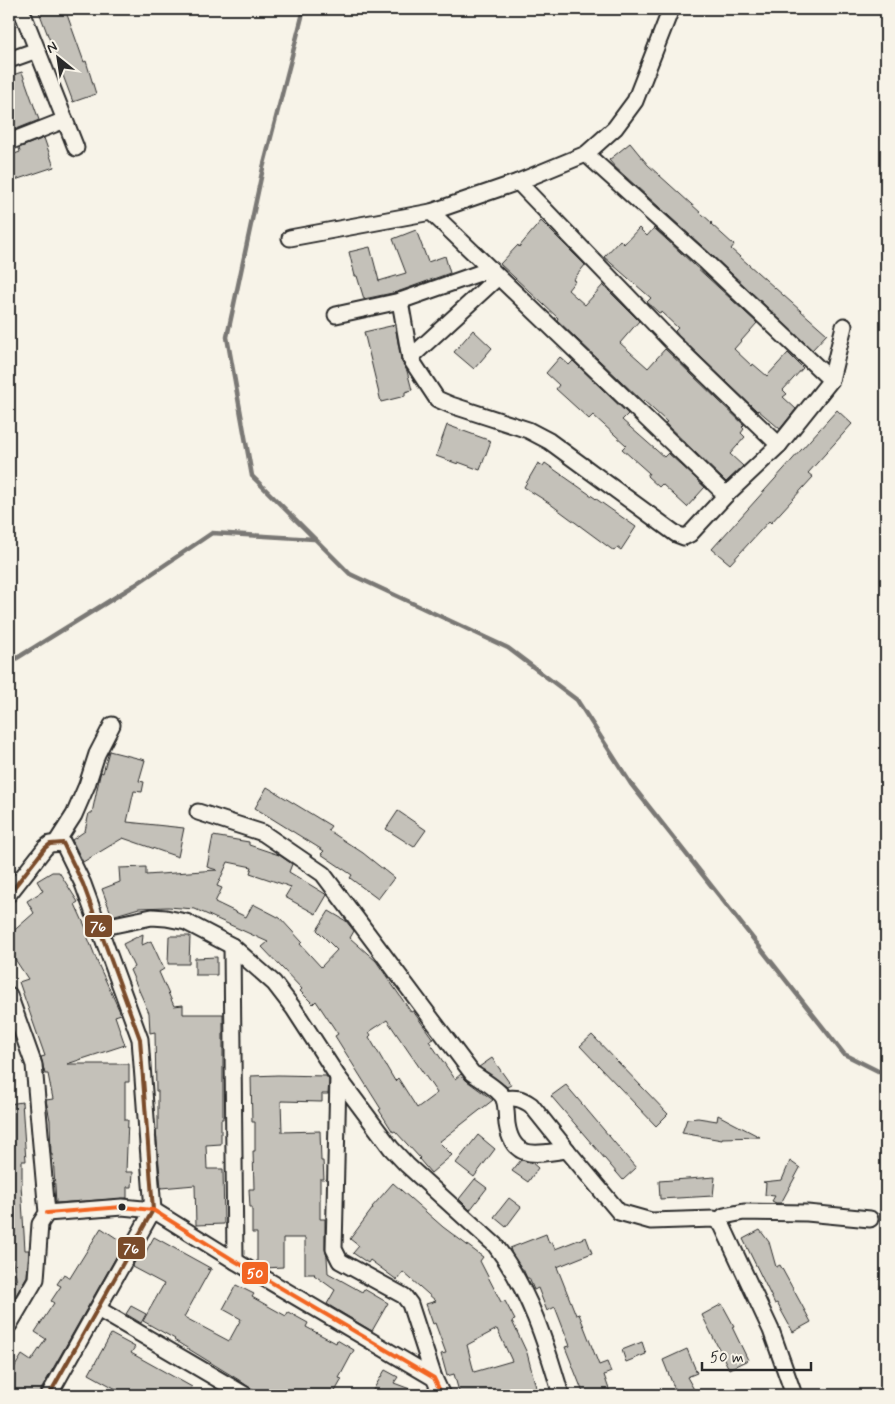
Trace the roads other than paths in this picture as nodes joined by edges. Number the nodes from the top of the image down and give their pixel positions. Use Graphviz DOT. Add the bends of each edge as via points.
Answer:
graph roads {
  1 [pos="21,9"];
  2 [pos="671,9"];
  3 [pos="38,50"];
  4 [pos="9,60"];
  5 [pos="64,120"];
  6 [pos="9,142"];
  7 [pos="76,148"];
  8 [pos="586,154"];
  9 [pos="518,182"];
  10 [pos="431,212"];
  11 [pos="290,238"];
  12 [pos="494,273"];
  13 [pos="400,301"];
  14 [pos="336,315"];
  15 [pos="844,326"];
  16 [pos="410,358"];
  17 [pos="831,380"];
  18 [pos="779,445"];
  19 [pos="726,495"];
  20 [pos="112,725"];
  21 [pos="198,812"];
  22 [pos="56,843"];
  23 [pos="9,894"];
  24 [pos="99,928"];
  25 [pos="232,946"];
  26 [pos="9,996"];
  27 [pos="338,1077"];
  28 [pos="504,1099"];
  29 [pos="568,1150"];
  30 [pos="153,1210"];
  31 [pos="47,1213"];
  32 [pos="870,1219"];
  33 [pos="718,1221"];
  34 [pos="235,1261"];
  35 [pos="98,1309"];
  36 [pos="9,1325"];
  37 [pos="434,1378"];
  38 [pos="48,1395"];
  39 [pos="245,1395"];
  40 [pos="442,1395"];
  41 [pos="561,1395"];
  42 [pos="794,1395"];
  1 -- 3 [label="street"];
  2 -- 8 [label="street" via="635,101 615,128"];
  3 -- 4 [label="street"];
  3 -- 5 [label="street"];
  5 -- 6 [label="street"];
  5 -- 7 [label="street"];
  8 -- 9 [label="street"];
  8 -- 17 [label="street"];
  9 -- 10 [label="street"];
  9 -- 18 [label="street" via="672,341"];
  10 -- 11 [label="street"];
  10 -- 12 [label="street"];
  12 -- 13 [label="street"];
  12 -- 16 [label="street"];
  12 -- 19 [label="street"];
  13 -- 14 [label="street"];
  13 -- 16 [label="street"];
  15 -- 17 [label="street"];
  16 -- 19 [label="street" via="437,399 528,430 549,441 676,534 684,537 690,534"];
  17 -- 18 [label="street"];
  18 -- 19 [label="street"];
  20 -- 22 [label="street" via="97,754 74,815"];
  21 -- 28 [label="street" via="263,833 323,874 472,1073"];
  22 -- 23 [label="street" via="45,848"];
  22 -- 24 [label="street" via="63,844 83,884"];
  24 -- 25 [label="street" via="152,917 166,918 186,922"];
  24 -- 30 [label="street" via="140,1039"];
  25 -- 27 [label="street" via="274,983"];
  25 -- 34 [label="street"];
  26 -- 31 [label="street" via="34,1065"];
  27 -- 37 [label="street" via="334,1249 340,1261 404,1296 410,1304"];
  27 -- 41 [label="street" via="406,1165 495,1245 506,1259 545,1340"];
  28 -- 29 [label="street" via="514,1097 531,1105"];
  28 -- 29 [label="street" via="509,1134 516,1146 528,1154"];
  29 -- 33 [label="street" via="619,1212 650,1221"];
  30 -- 31 [label="street" via="122,1207"];
  30 -- 34 [label="street"];
  30 -- 35 [label="street"];
  31 -- 36 [label="street" via="40,1224 36,1279"];
  32 -- 33 [label="street" via="744,1212 724,1216"];
  33 -- 42 [label="street" via="772,1330"];
  34 -- 37 [label="street"];
  35 -- 38 [label="street"];
  35 -- 39 [label="street"];
  37 -- 40 [label="street"];
}
